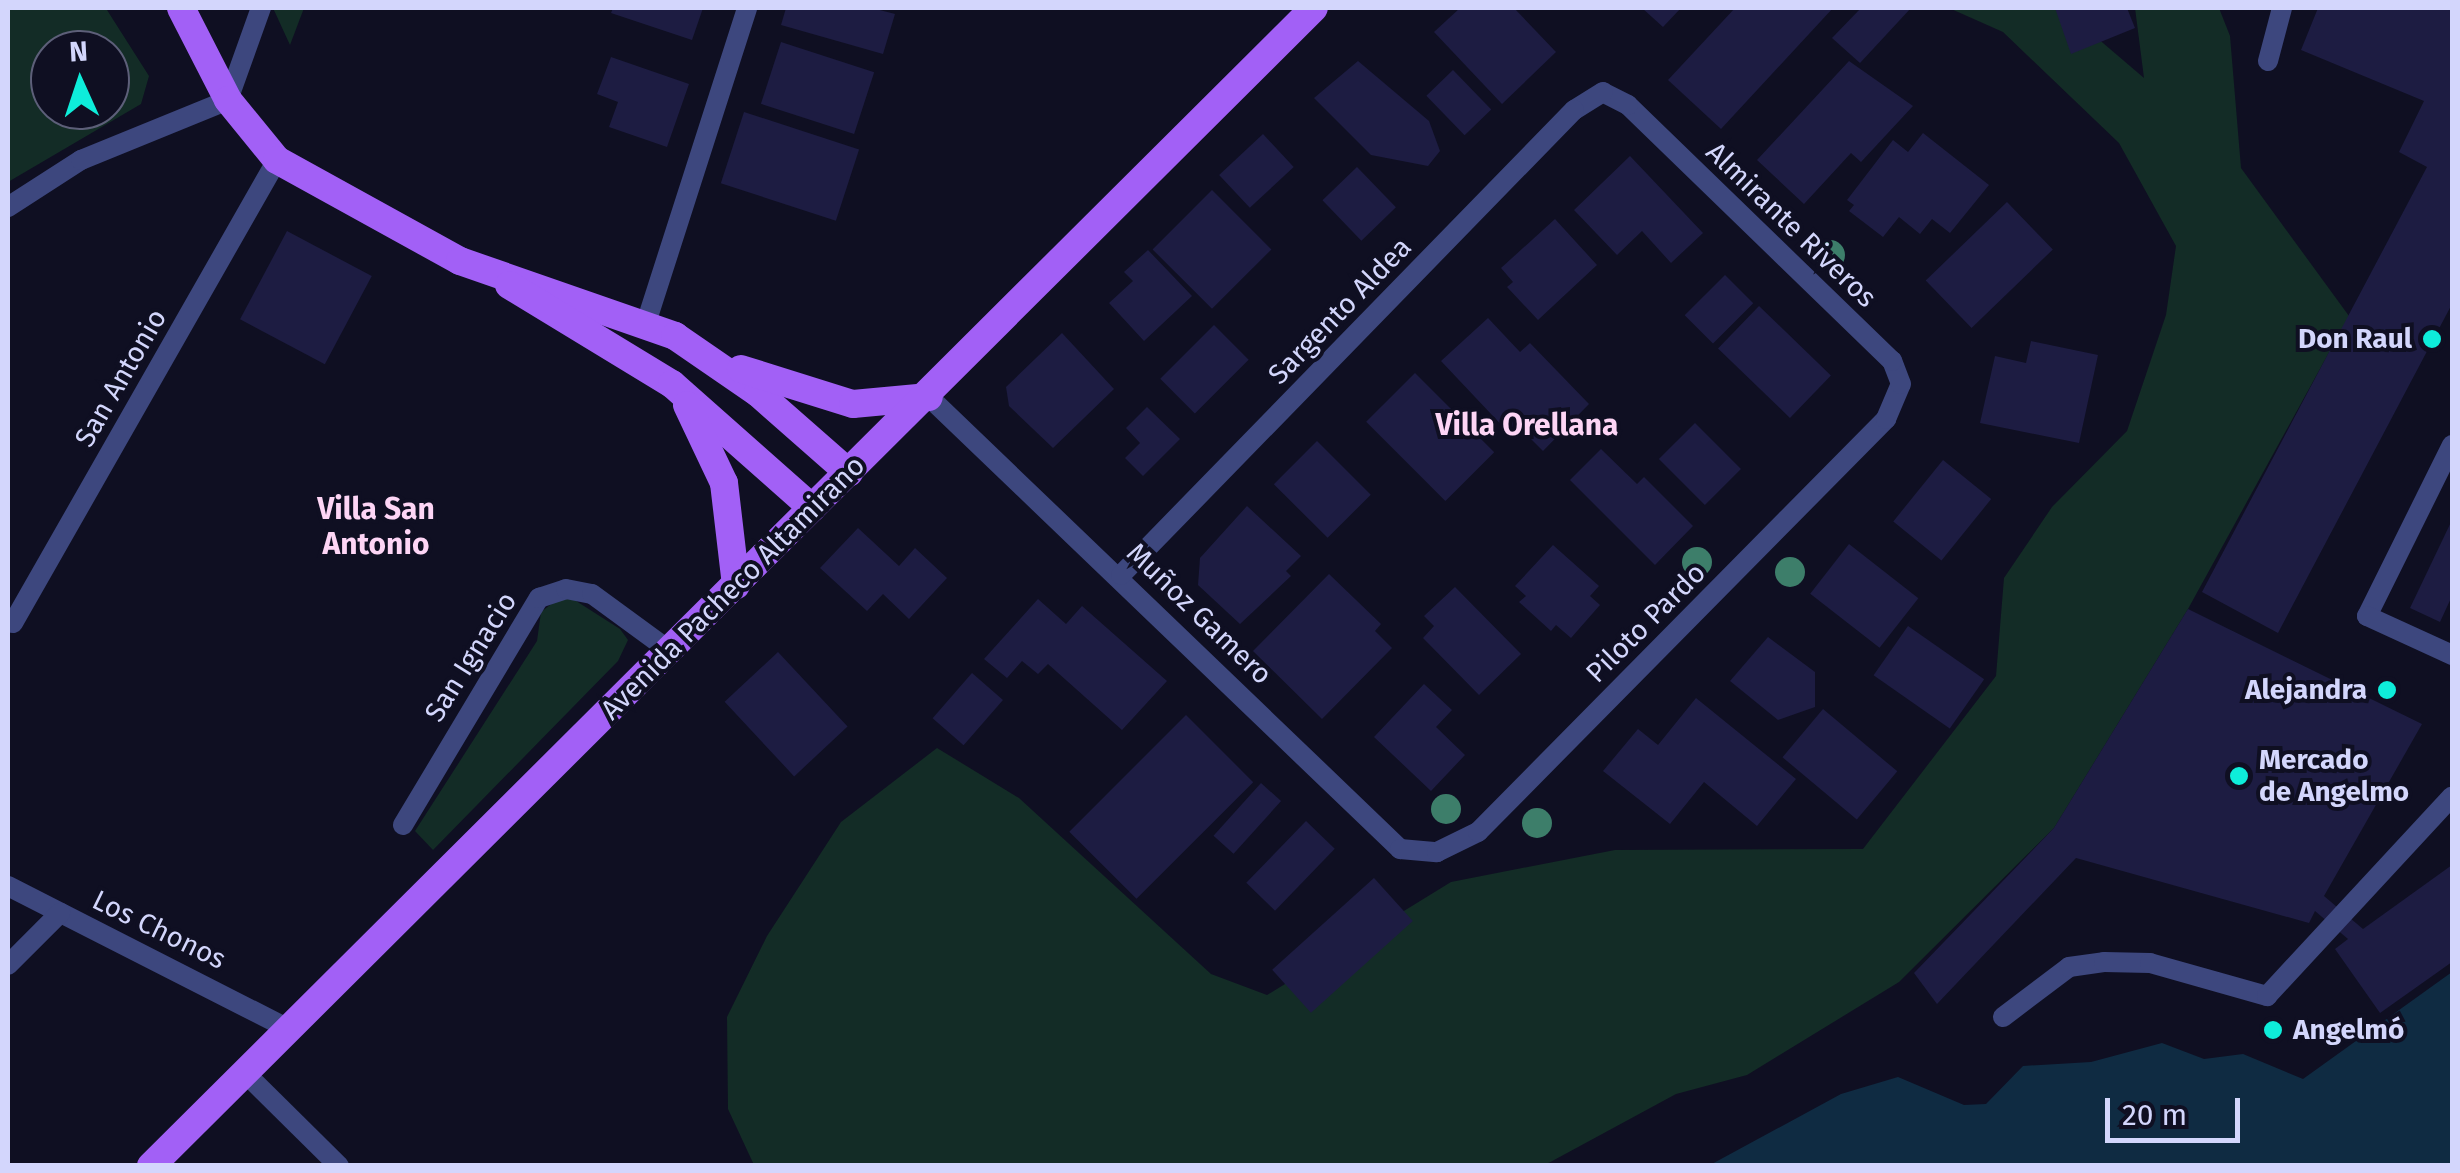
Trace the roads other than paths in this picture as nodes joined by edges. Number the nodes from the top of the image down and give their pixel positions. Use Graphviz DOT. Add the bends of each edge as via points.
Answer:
graph roads {
  1 [pos="180,8"];
  2 [pos="261,8"];
  3 [pos="747,8"];
  4 [pos="1314,8"];
  5 [pos="2282,8"];
  6 [pos="2268,60"];
  7 [pos="1603,92"];
  8 [pos="228,100"];
  9 [pos="277,160"];
  10 [pos="8,207"];
  11 [pos="502,279"];
  12 [pos="646,323"];
  13 [pos="706,356"];
  14 [pos="672,384"];
  15 [pos="928,396"];
  16 [pos="1886,418"];
  17 [pos="2452,445"];
  18 [pos="848,473"];
  19 [pos="812,508"];
  20 [pos="1121,575"];
  21 [pos="736,585"];
  22 [pos="13,623"];
  23 [pos="670,651"];
  24 [pos="2452,655"];
  25 [pos="2452,796"];
  26 [pos="404,824"];
  27 [pos="1437,852"];
  28 [pos="8,886"];
  29 [pos="60,912"];
  30 [pos="8,965"];
  31 [pos="2003,1017"];
  32 [pos="285,1027"];
  33 [pos="243,1070"];
  34 [pos="150,1166"];
  35 [pos="339,1166"];
  1 -- 8 [label="main road"];
  2 -- 8 [label="street"];
  3 -- 12 [label="street"];
  4 -- 15 [label="main road, Avenida Pacheco Altamirano"];
  5 -- 6 [label="street"];
  7 -- 16 [label="street, Almirante Riveros" via="1628,105 1892,361 1901,384"];
  7 -- 20 [label="street, Sargento Aldea" via="1574,110"];
  8 -- 9 [label="main road"];
  8 -- 10 [label="street" via="81,160"];
  9 -- 11 [label="main road"];
  9 -- 22 [label="street, San Antonio"];
  11 -- 12 [label="main road"];
  11 -- 14 [label="main road" via="554,318"];
  12 -- 13 [label="main road"];
  13 -- 15 [label="main road" via="832,401 876,404"];
  13 -- 18 [label="main road"];
  14 -- 19 [label="main road"];
  14 -- 21 [label="main road" via="698,420 724,483"];
  15 -- 18 [label="main road, Avenida Pacheco Altamirano"];
  15 -- 20 [label="street, Muñoz Gamero"];
  16 -- 27 [label="street, Piloto Pardo" via="1478,832"];
  17 -- 24 [label="street" via="2367,616"];
  18 -- 19 [label="main road, Avenida Pacheco Altamirano"];
  19 -- 21 [label="main road, Avenida Pacheco Altamirano"];
  20 -- 27 [label="street, Muñoz Gamero" via="1400,849"];
  21 -- 23 [label="main road, Avenida Pacheco Altamirano"];
  23 -- 26 [label="street, San Ignacio" via="592,594 566,589 539,598"];
  23 -- 32 [label="main road, Avenida Pacheco Altamirano"];
  25 -- 31 [label="street" via="2267,996 2150,963 2104,962 2069,968"];
  28 -- 29 [label="street, Los Chonos"];
  29 -- 30 [label="street"];
  29 -- 32 [label="street, Los Chonos"];
  32 -- 33 [label="main road, Avenida Pacheco Altamirano"];
  33 -- 34 [label="main road, Avenida Pacheco Altamirano"];
  33 -- 35 [label="street"];
}
